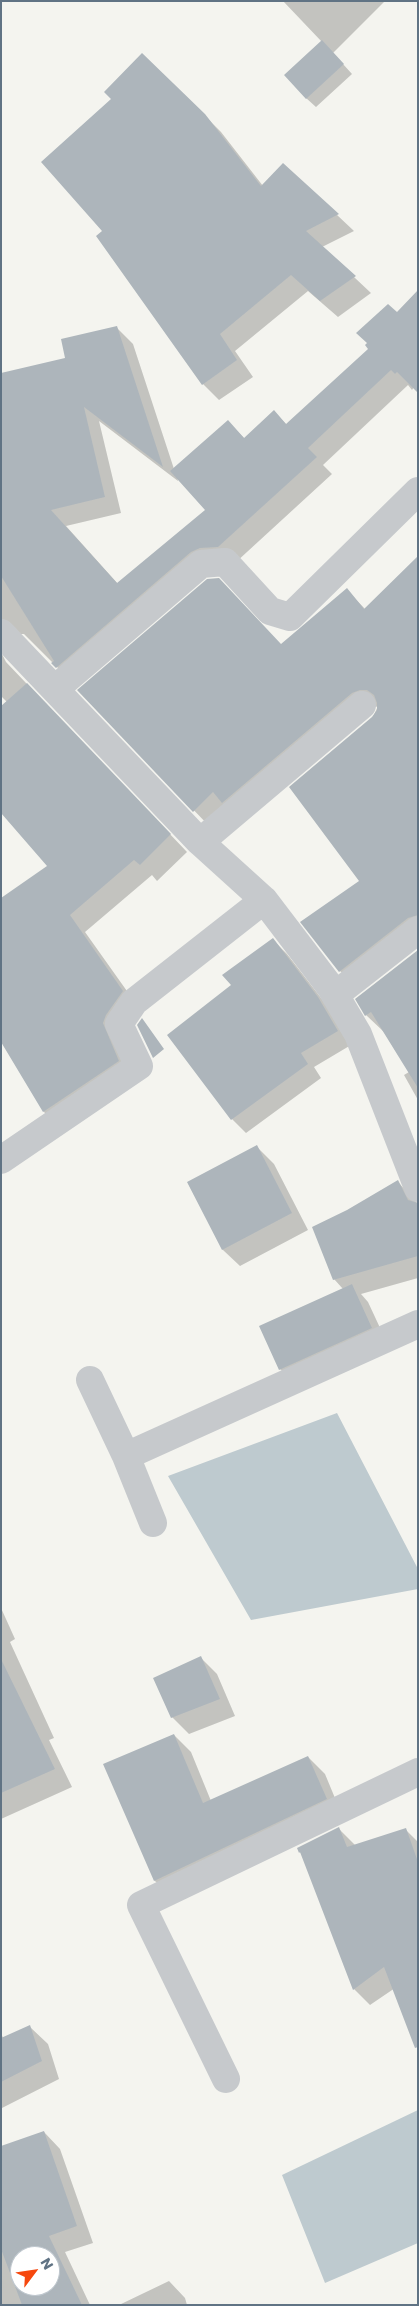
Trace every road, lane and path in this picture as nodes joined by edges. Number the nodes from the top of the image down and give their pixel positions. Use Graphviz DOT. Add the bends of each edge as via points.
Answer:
graph roads {
  1 [pos="418,491"];
  2 [pos="1,633"];
  3 [pos="55,690"];
  4 [pos="362,705"];
  5 [pos="200,842"];
  6 [pos="264,900"];
  7 [pos="418,930"];
  8 [pos="335,995"];
  9 [pos="413,1158"];
  10 [pos="1,1160"];
  11 [pos="418,1188"];
  12 [pos="418,1324"];
  13 [pos="90,1380"];
  14 [pos="126,1456"];
  15 [pos="153,1523"];
  16 [pos="418,1772"];
  17 [pos="226,2079"];
  1 -- 3 [label="street" via="290,617 270,611 225,562 201,564"];
  2 -- 3 [label="street"];
  3 -- 5 [label="street"];
  4 -- 5 [label="street"];
  5 -- 6 [label="street"];
  6 -- 8 [label="street"];
  6 -- 10 [label="street" via="134,1002 119,1024 139,1066"];
  7 -- 8 [label="street"];
  8 -- 9 [label="street" via="358,1034"];
  9 -- 11 [label="street"];
  12 -- 14 [label="street"];
  13 -- 14 [label="street"];
  14 -- 15 [label="street"];
  16 -- 17 [label="street" via="141,1905"];
}
